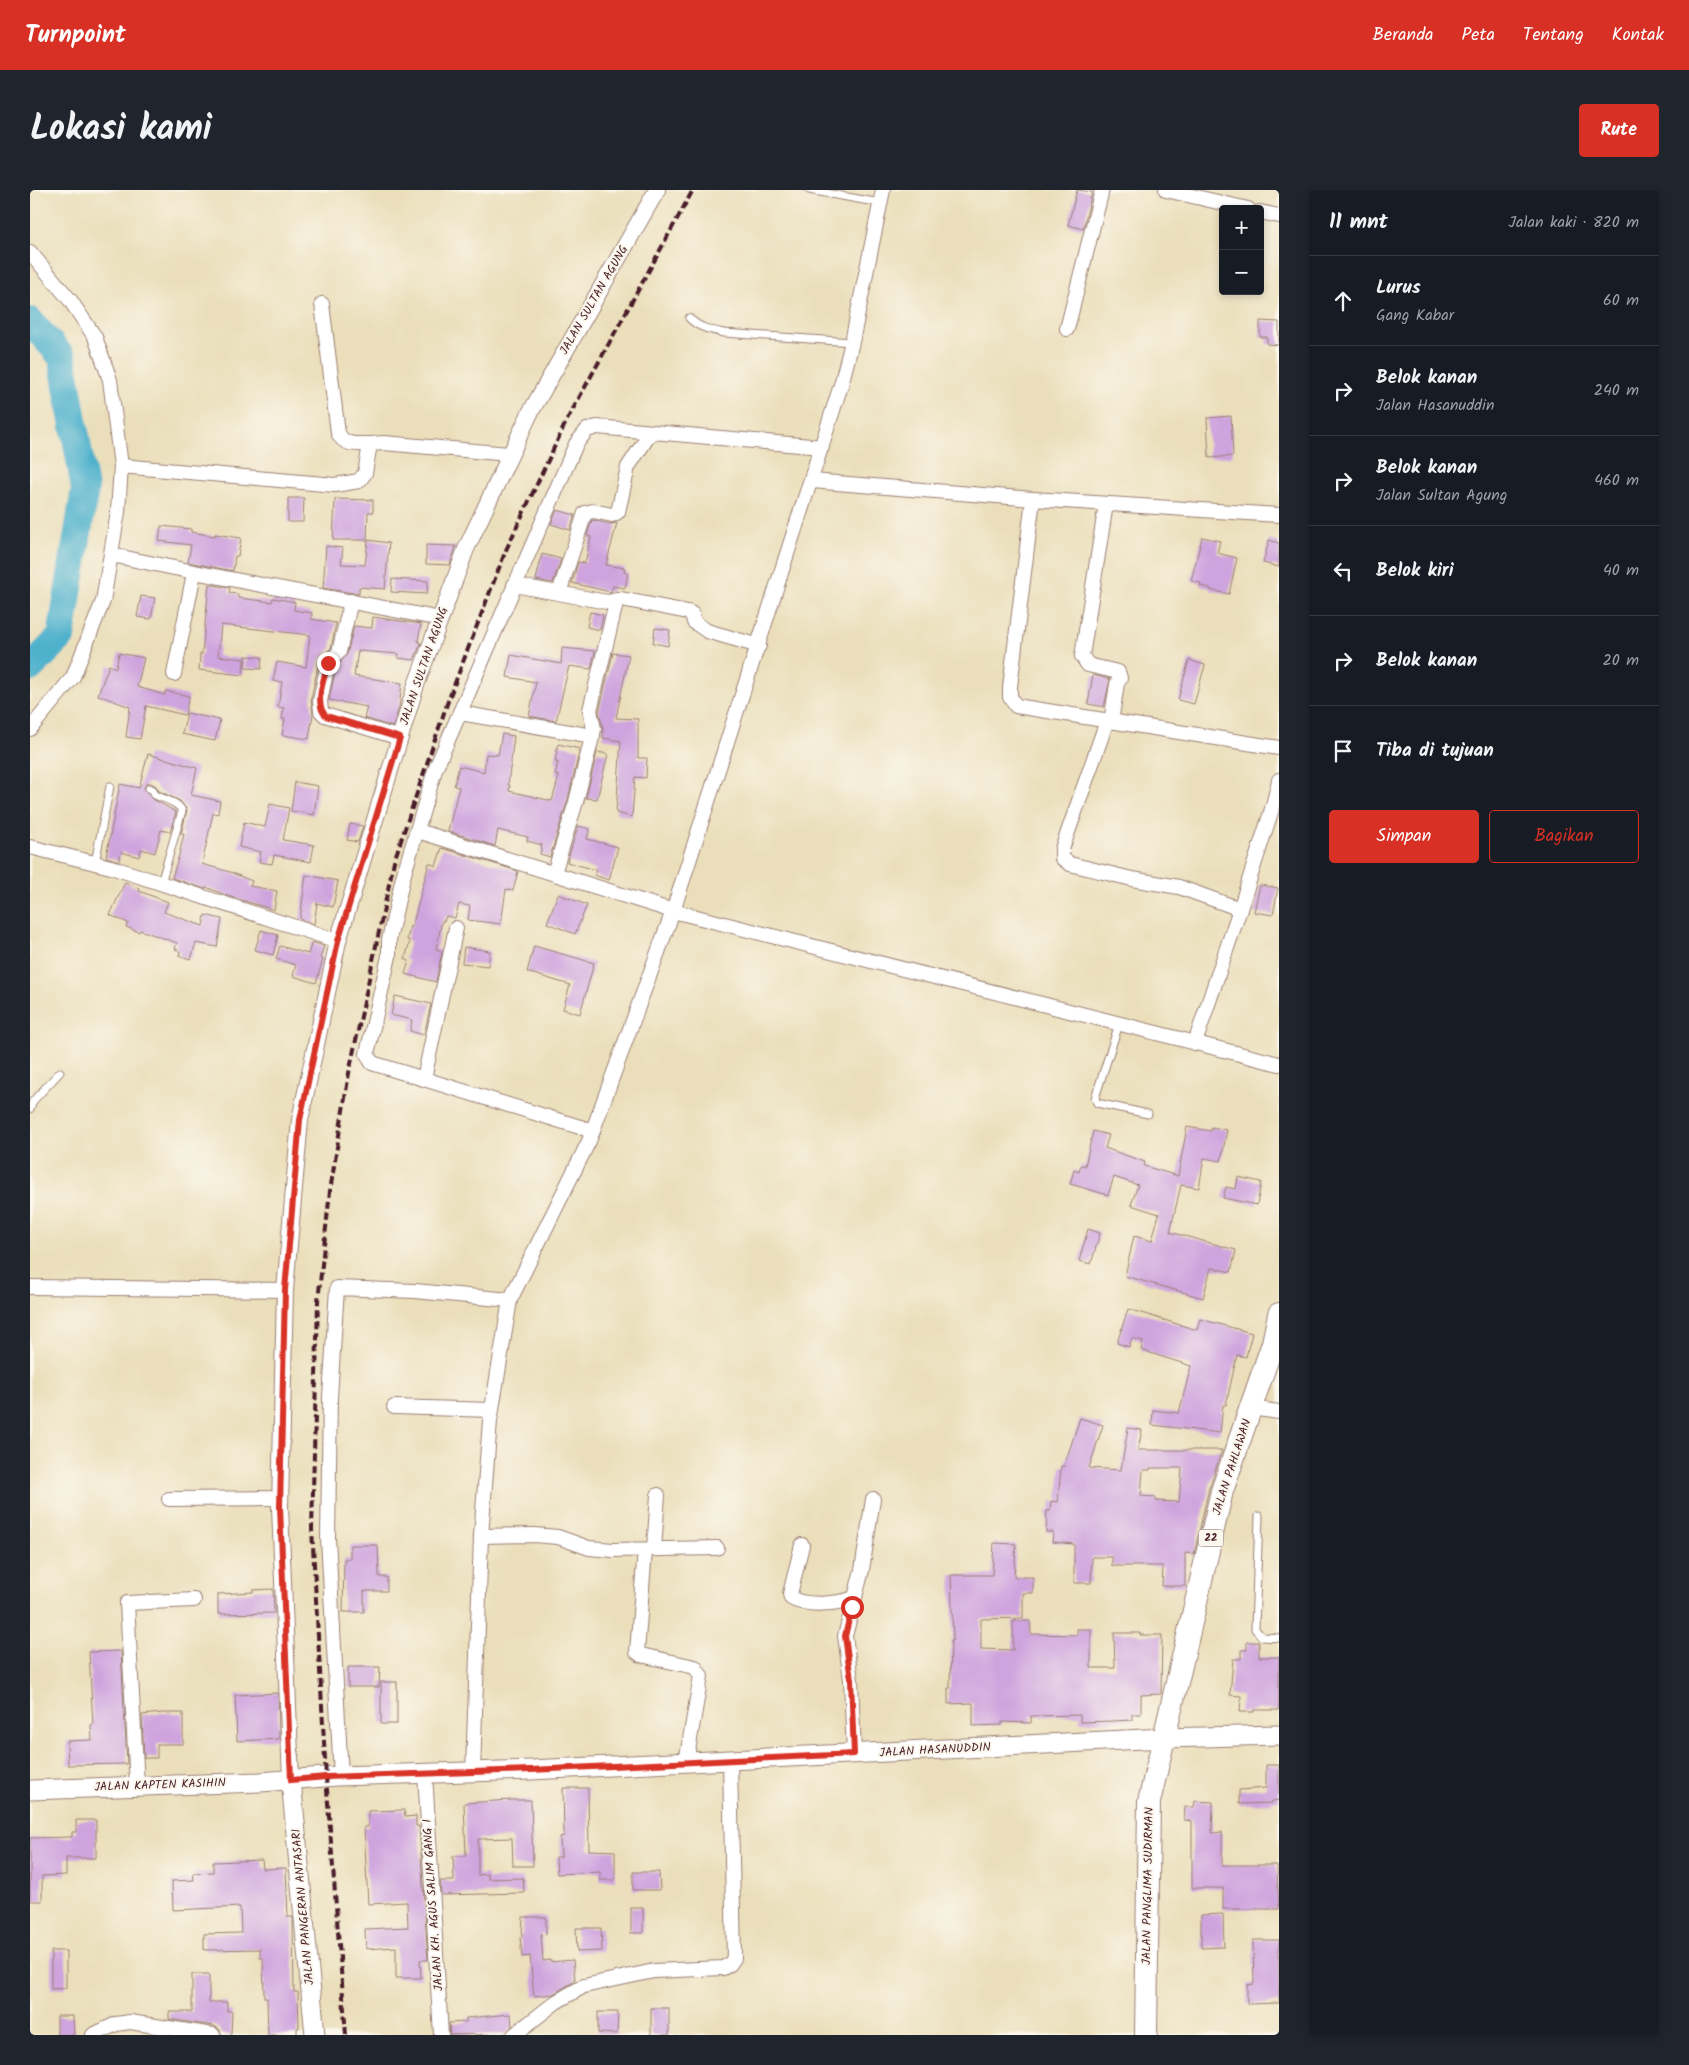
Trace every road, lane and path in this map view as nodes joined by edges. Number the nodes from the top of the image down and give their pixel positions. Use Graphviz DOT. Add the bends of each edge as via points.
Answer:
graph roads {
  1 [pos="657,190"];
  2 [pos="809,190"];
  3 [pos="1102,190"];
  4 [pos="1166,190"];
  5 [pos="881,197"];
  6 [pos="1231,205"];
  7 [pos="1264,213"];
  8 [pos="1279,216"];
  9 [pos="30,252"];
  10 [pos="322,304"];
  11 [pos="689,318"];
  12 [pos="1068,329"];
  13 [pos="852,342"];
  14 [pos="651,432"];
  15 [pos="370,444"];
  16 [pos="822,447"];
  17 [pos="509,454"];
  18 [pos="121,466"];
  19 [pos="812,481"];
  20 [pos="1033,499"];
  21 [pos="1106,504"];
  22 [pos="1279,515"];
  23 [pos="112,555"];
  24 [pos="194,573"];
  25 [pos="514,585"];
  26 [pos="559,593"];
  27 [pos="617,599"];
  28 [pos="352,601"];
  29 [pos="440,619"];
  30 [pos="759,646"];
  31 [pos="174,674"];
  32 [pos="460,713"];
  33 [pos="1109,722"];
  34 [pos="30,729"];
  35 [pos="593,736"];
  36 [pos="400,738"];
  37 [pos="1279,748"];
  38 [pos="1279,780"];
  39 [pos="110,786"];
  40 [pos="149,788"];
  41 [pos="418,831"];
  42 [pos="30,846"];
  43 [pos="95,863"];
  44 [pos="554,874"];
  45 [pos="161,883"];
  46 [pos="1240,909"];
  47 [pos="674,911"];
  48 [pos="456,928"];
  49 [pos="338,941"];
  50 [pos="1119,1024"];
  51 [pos="1195,1043"];
  52 [pos="1279,1064"];
  53 [pos="60,1072"];
  54 [pos="424,1079"];
  55 [pos="30,1108"];
  56 [pos="1148,1114"];
  57 [pos="591,1136"];
  58 [pos="30,1287"];
  59 [pos="285,1290"];
  60 [pos="510,1300"];
  61 [pos="1276,1327"];
  62 [pos="394,1407"];
  63 [pos="1251,1408"];
  64 [pos="492,1410"];
  65 [pos="1279,1412"];
  66 [pos="658,1495"];
  67 [pos="280,1498"];
  68 [pos="169,1499"];
  69 [pos="873,1499"];
  70 [pos="1259,1516"];
  71 [pos="481,1536"];
  72 [pos="802,1545"];
  73 [pos="717,1548"];
  74 [pos="649,1550"];
  75 [pos="854,1598"];
  76 [pos="194,1600"];
  77 [pos="1279,1638"];
  78 [pos="1279,1735"];
  79 [pos="1164,1738"];
  80 [pos="854,1754"];
  81 [pos="730,1760"];
  82 [pos="686,1762"];
  83 [pos="473,1772"];
  84 [pos="425,1774"];
  85 [pos="341,1776"];
  86 [pos="291,1780"];
  87 [pos="137,1786"];
  88 [pos="30,1790"];
  89 [pos="93,2035"];
  90 [pos="213,2035"];
  91 [pos="314,2035"];
  92 [pos="441,2035"];
  93 [pos="514,2035"];
  94 [pos="1146,2035"];
  1 -- 17 [label="street, JALAN SULTAN AGUNG"];
  2 -- 5 [label="lane"];
  3 -- 12 [label="street"];
  4 -- 6 [label="street"];
  5 -- 13 [label="street"];
  7 -- 8 [label="street"];
  9 -- 18 [label="street" via="70,300 95,337 110,380"];
  10 -- 15 [label="street" via="338,433 341,439 353,445"];
  11 -- 13 [label="lane" via="695,325 724,333"];
  13 -- 16 [label="street"];
  14 -- 16 [label="street"];
  14 -- 25 [label="street" via="597,427 587,430 576,444"];
  14 -- 26 [label="street" via="628,467 618,512 612,515 593,511 585,513"];
  15 -- 17 [label="street"];
  15 -- 18 [label="street" via="365,473 359,481 342,484"];
  16 -- 19 [label="street"];
  17 -- 29 [label="street, JALAN SULTAN AGUNG" via="466,549"];
  18 -- 23 [label="street"];
  19 -- 20 [label="street"];
  19 -- 30 [label="street"];
  20 -- 21 [label="street"];
  20 -- 33 [label="street" via="1010,697 1016,706"];
  21 -- 22 [label="street"];
  21 -- 33 [label="street" via="1082,656 1088,664 1118,672 1120,678"];
  23 -- 24 [label="street"];
  23 -- 34 [label="street" via="104,601 73,677"];
  24 -- 28 [label="street"];
  24 -- 31 [label="street"];
  25 -- 26 [label="street"];
  25 -- 32 [label="street"];
  26 -- 27 [label="street" via="607,602"];
  27 -- 30 [label="street" via="688,612 694,622 707,631"];
  27 -- 35 [label="street" via="590,710"];
  28 -- 29 [label="street"];
  28 -- 36 [label="street" via="339,652 328,663 321,711 326,716"];
  29 -- 36 [label="street, JALAN SULTAN AGUNG"];
  30 -- 47 [label="street"];
  32 -- 35 [label="street"];
  32 -- 41 [label="street" via="435,770"];
  33 -- 37 [label="street"];
  33 -- 46 [label="street" via="1062,849 1062,858 1070,864 1180,887"];
  35 -- 44 [label="street"];
  36 -- 49 [label="street, JALAN SULTAN AGUNG"];
  38 -- 46 [label="street"];
  39 -- 43 [label="lane"];
  40 -- 45 [label="lane" via="155,795 175,803 182,812"];
  41 -- 44 [label="street"];
  41 -- 54 [label="street" via="403,877 367,1054 372,1063"];
  42 -- 43 [label="street"];
  43 -- 45 [label="street"];
  44 -- 47 [label="street"];
  45 -- 49 [label="street"];
  46 -- 51 [label="street"];
  47 -- 50 [label="street"];
  47 -- 57 [label="street"];
  48 -- 54 [label="street"];
  49 -- 59 [label="street, JALAN SULTAN AGUNG" via="300,1120"];
  50 -- 51 [label="street"];
  50 -- 56 [label="lane" via="1096,1103"];
  51 -- 52 [label="street"];
  53 -- 55 [label="lane" via="32,1101"];
  54 -- 57 [label="street"];
  57 -- 60 [label="street"];
  58 -- 59 [label="street"];
  59 -- 67 [label="street, JALAN SULTAN AGUNG"];
  60 -- 64 [label="street"];
  60 -- 85 [label="street" via="337,1288 330,1397 328,1538"];
  61 -- 63 [label="highway, JALAN PAHLAWAN / 22"];
  62 -- 64 [label="street"];
  63 -- 65 [label="street"];
  63 -- 79 [label="highway, JALAN PAHLAWAN / 22" via="1222,1492"];
  64 -- 71 [label="street"];
  66 -- 74 [label="street"];
  67 -- 68 [label="street"];
  67 -- 86 [label="street, JALAN SULTAN AGUNG"];
  69 -- 75 [label="street" via="862,1570"];
  70 -- 77 [label="lane" via="1256,1629 1262,1637"];
  71 -- 74 [label="street" via="534,1535 558,1537 589,1548"];
  71 -- 83 [label="street"];
  72 -- 75 [label="street" via="791,1598 837,1604"];
  73 -- 74 [label="street"];
  74 -- 82 [label="street" via="637,1652 695,1667 701,1676"];
  75 -- 80 [label="street" via="845,1636 851,1680"];
  76 -- 87 [label="street" via="127,1603"];
  78 -- 79 [label="main road, JALAN HASANUDDIN"];
  79 -- 80 [label="main road, JALAN HASANUDDIN"];
  79 -- 94 [label="highway, JALAN PANGLIMA SUDIRMAN / 22" via="1149,1802"];
  80 -- 81 [label="main road, JALAN HASANUDDIN"];
  81 -- 82 [label="main road, JALAN HASANUDDIN"];
  81 -- 93 [label="street" via="734,1958 730,1964 723,1968 654,1971 584,1986 556,2002"];
  82 -- 83 [label="main road, JALAN HASANUDDIN"];
  83 -- 84 [label="main road, JALAN HASANUDDIN"];
  84 -- 85 [label="main road, JALAN HASANUDDIN"];
  84 -- 92 [label="street, JALAN KH. AGUS SALIM GANG I"];
  85 -- 86 [label="main road, JALAN HASANUDDIN"];
  86 -- 87 [label="main road, JALAN KAPTEN KASIHIN"];
  86 -- 91 [label="main road, JALAN PANGERAN ANTASARI"];
  87 -- 88 [label="main road, JALAN KAPTEN KASIHIN"];
  89 -- 90 [label="street" via="116,2024 130,2022"];
}
